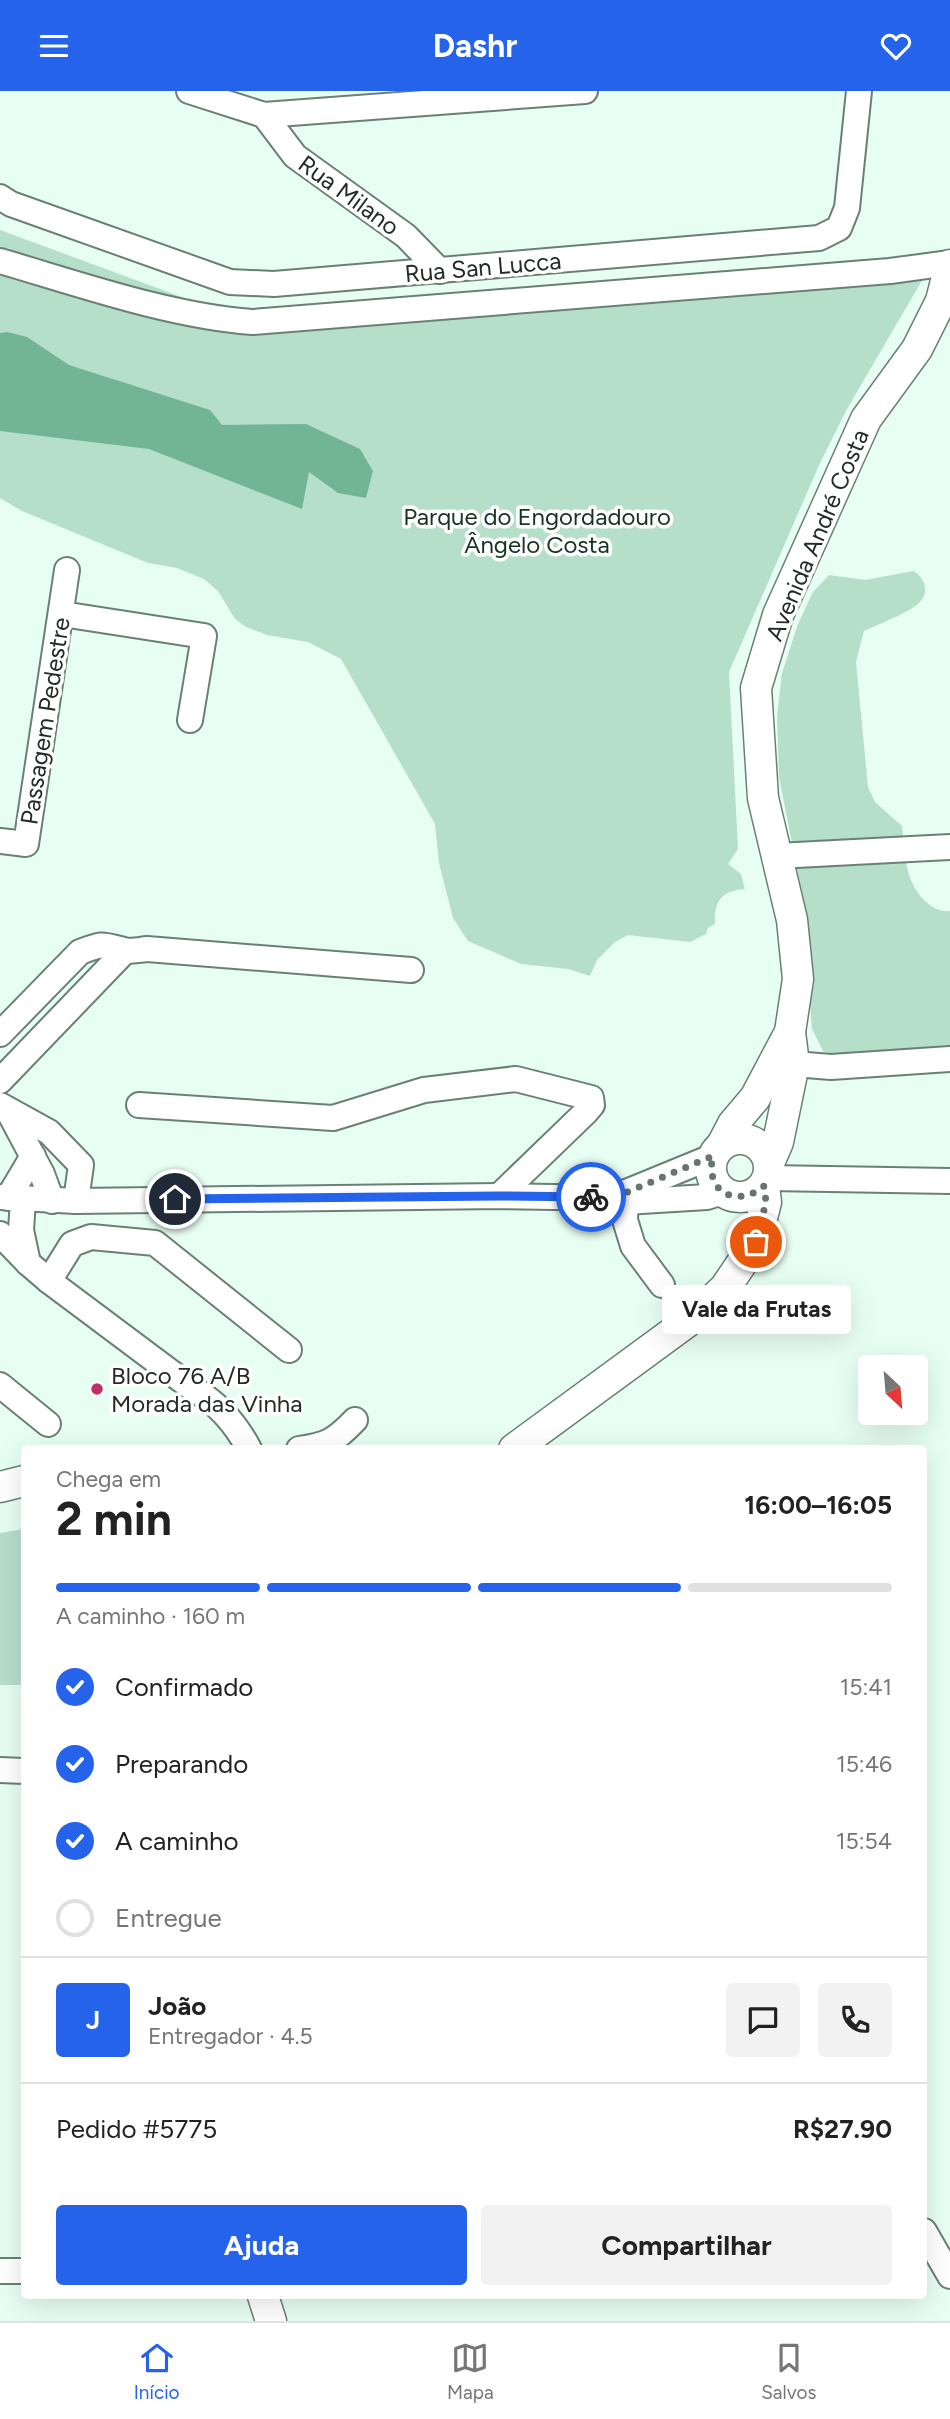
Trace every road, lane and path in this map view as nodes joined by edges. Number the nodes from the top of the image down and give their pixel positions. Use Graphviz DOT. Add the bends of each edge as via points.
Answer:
graph roads {
  1 [pos="189,91"];
  2 [pos="585,91"];
  3 [pos="859,91"];
  4 [pos="550,92"];
  5 [pos="227,97"];
  6 [pos="394,98"];
  7 [pos="264,115"];
  8 [pos="0,197"];
  9 [pos="0,261"];
  10 [pos="950,264"];
  11 [pos="440,271"];
  12 [pos="67,570"];
  13 [pos="62,614"];
  14 [pos="190,720"];
  15 [pos="0,841"];
  16 [pos="950,848"];
  17 [pos="777,856"];
  18 [pos="125,951"];
  19 [pos="411,970"];
  20 [pos="790,1032"];
  21 [pos="0,1034"];
  22 [pos="950,1059"];
  23 [pos="794,1064"];
  24 [pos="0,1080"];
  25 [pos="139,1105"];
  26 [pos="5,1108"];
  27 [pos="718,1150"];
  28 [pos="33,1156"];
  29 [pos="81,1165"];
  30 [pos="767,1175"];
  31 [pos="950,1181"];
  32 [pos="727,1194"];
  33 [pos="499,1196"];
  34 [pos="621,1197"];
  35 [pos="10,1198"];
  36 [pos="121,1200"];
  37 [pos="52,1201"];
  38 [pos="76,1201"];
  39 [pos="0,1234"];
  40 [pos="744,1260"];
  41 [pos="28,1263"];
  42 [pos="49,1281"];
  43 [pos="662,1285"];
  44 [pos="289,1350"];
  45 [pos="0,1385"];
  46 [pos="192,1388"];
  47 [pos="355,1420"];
  48 [pos="48,1424"];
  49 [pos="228,1445"];
  50 [pos="247,1445"];
  51 [pos="323,1445"];
  52 [pos="519,1445"];
  53 [pos="21,1482"];
  54 [pos="0,1487"];
  55 [pos="0,1770"];
  56 [pos="21,1771"];
  57 [pos="927,2236"];
  58 [pos="0,2271"];
  59 [pos="21,2271"];
  60 [pos="950,2276"];
  61 [pos="264,2299"];
  62 [pos="271,2321"];
  1 -- 5 [label="street"];
  2 -- 4 [label="street"];
  3 -- 11 [label="street, Rua San Lucca" via="848,208 839,228 820,238"];
  4 -- 6 [label="street"];
  5 -- 7 [label="street"];
  6 -- 7 [label="street"];
  7 -- 11 [label="street, Rua Milano" via="295,156 405,236"];
  8 -- 11 [label="street, Rua San Lucca" via="230,282 274,284"];
  9 -- 10 [label="street" via="204,316 252,322"];
  10 -- 17 [label="main road, Avenida André Costa" via="941,301 917,349 866,419 778,615 756,688 763,798"];
  12 -- 13 [label="street, Passagem Pedestre"];
  13 -- 14 [label="street" via="204,636"];
  13 -- 15 [label="street, Passagem Pedestre" via="26,845"];
  16 -- 17 [label="street"];
  17 -- 20 [label="main road, Avenida André Costa" via="792,920 798,979"];
  18 -- 19 [label="street"];
  18 -- 21 [label="street" via="110,944 80,952"];
  18 -- 24 [label="street"];
  20 -- 23 [label="main road, Avenida André Costa"];
  20 -- 27 [label="main road, Avenida André Costa" via="755,1098"];
  22 -- 23 [label="street" via="831,1067"];
  23 -- 30 [label="main road, Avenida André Costa"];
  25 -- 33 [label="street" via="333,1118 424,1090 516,1079 591,1098 586,1112"];
  26 -- 28 [label="street"];
  26 -- 29 [label="street" via="49,1132"];
  27 -- 30 [label="main road" via="736,1139 751,1141 763,1149"];
  27 -- 32 [label="main road" via="712,1175"];
  27 -- 34 [label="street"];
  28 -- 35 [label="street"];
  28 -- 37 [label="street"];
  29 -- 36 [label="street"];
  29 -- 38 [label="street"];
  30 -- 31 [label="street"];
  30 -- 32 [label="main road" via="755,1194"];
  30 -- 40 [label="main road, Avenida André Costa" via="756,1242"];
  32 -- 34 [label="street"];
  32 -- 40 [label="main road" via="748,1233"];
  33 -- 34 [label="street"];
  33 -- 36 [label="street"];
  34 -- 43 [label="street" via="633,1246"];
  35 -- 37 [label="street"];
  35 -- 41 [label="street"];
  36 -- 38 [label="street"];
  37 -- 38 [label="street"];
  39 -- 41 [label="street"];
  40 -- 52 [label="main road, Avenida André Costa" via="725,1288 694,1317"];
  41 -- 42 [label="street"];
  42 -- 44 [label="street" via="72,1244 91,1237 155,1243"];
  42 -- 46 [label="street"];
  45 -- 48 [label="street"];
  46 -- 49 [label="street"];
  46 -- 50 [label="street" via="240,1431"];
  47 -- 51 [label="street" via="338,1438"];
  53 -- 54 [label="main road"];
  55 -- 56 [label="street"];
  57 -- 60 [label="street"];
  58 -- 59 [label="street"];
  61 -- 62 [label="main road"];
}
